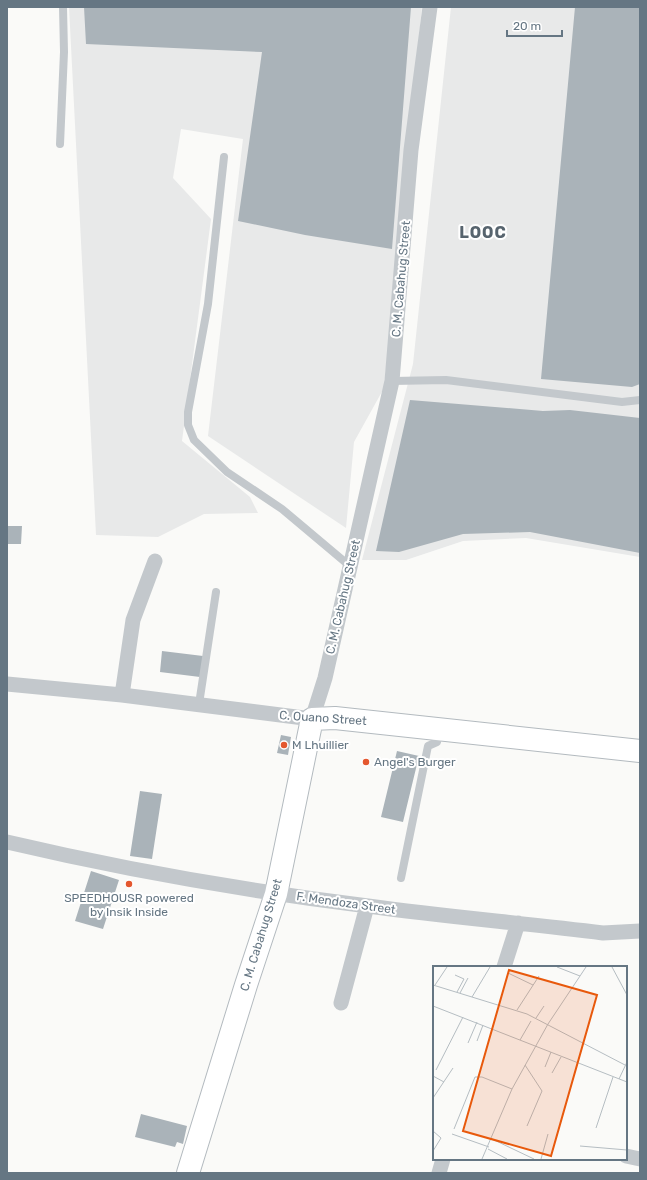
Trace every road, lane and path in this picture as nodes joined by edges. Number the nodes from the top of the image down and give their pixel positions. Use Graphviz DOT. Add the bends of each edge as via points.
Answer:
graph roads {
  1 [pos="63,7"];
  2 [pos="430,7"];
  3 [pos="60,144"];
  4 [pos="224,157"];
  5 [pos="392,381"];
  6 [pos="640,400"];
  7 [pos="155,561"];
  8 [pos="350,567"];
  9 [pos="216,592"];
  10 [pos="7,684"];
  11 [pos="122,695"];
  12 [pos="199,704"];
  13 [pos="312,719"];
  14 [pos="427,735"];
  15 [pos="640,751"];
  16 [pos="7,842"];
  17 [pos="402,878"];
  18 [pos="276,894"];
  19 [pos="367,906"];
  20 [pos="518,922"];
  21 [pos="640,931"];
  22 [pos="504,966"];
  23 [pos="341,1003"];
  24 [pos="627,1156"];
  25 [pos="640,1159"];
  26 [pos="443,1160"];
  27 [pos="188,1173"];
  28 [pos="439,1173"];
  1 -- 3 [label="lane"];
  2 -- 5 [label="street, C. M. Cabahug Street" via="411,150"];
  4 -- 8 [label="lane" via="208,304 188,424 194,440 227,472 282,509"];
  5 -- 6 [label="lane" via="446,380 622,402"];
  5 -- 8 [label="street, C. M. Cabahug Street"];
  7 -- 11 [label="street" via="133,620"];
  8 -- 13 [label="street, C. M. Cabahug Street" via="325,678"];
  9 -- 12 [label="lane"];
  10 -- 11 [label="street, C. Ouano Street"];
  11 -- 12 [label="street, C. Ouano Street"];
  12 -- 13 [label="street, C. Ouano Street"];
  13 -- 14 [label="street, C. Ouano Street" via="335,718"];
  13 -- 18 [label="street, C. M. Cabahug Street"];
  14 -- 15 [label="street, C. Ouano Street"];
  14 -- 17 [label="lane"];
  16 -- 18 [label="street, F. Mendoza Street" via="87,861"];
  18 -- 19 [label="street, F. Mendoza Street"];
  18 -- 27 [label="street, C. M. Cabahug Street"];
  19 -- 20 [label="street, F. Mendoza Street"];
  19 -- 23 [label="street"];
  20 -- 21 [label="street, F. Mendoza Street" via="603,933"];
  20 -- 22 [label="street"];
  24 -- 25 [label="street"];
  26 -- 28 [label="street"];
}
